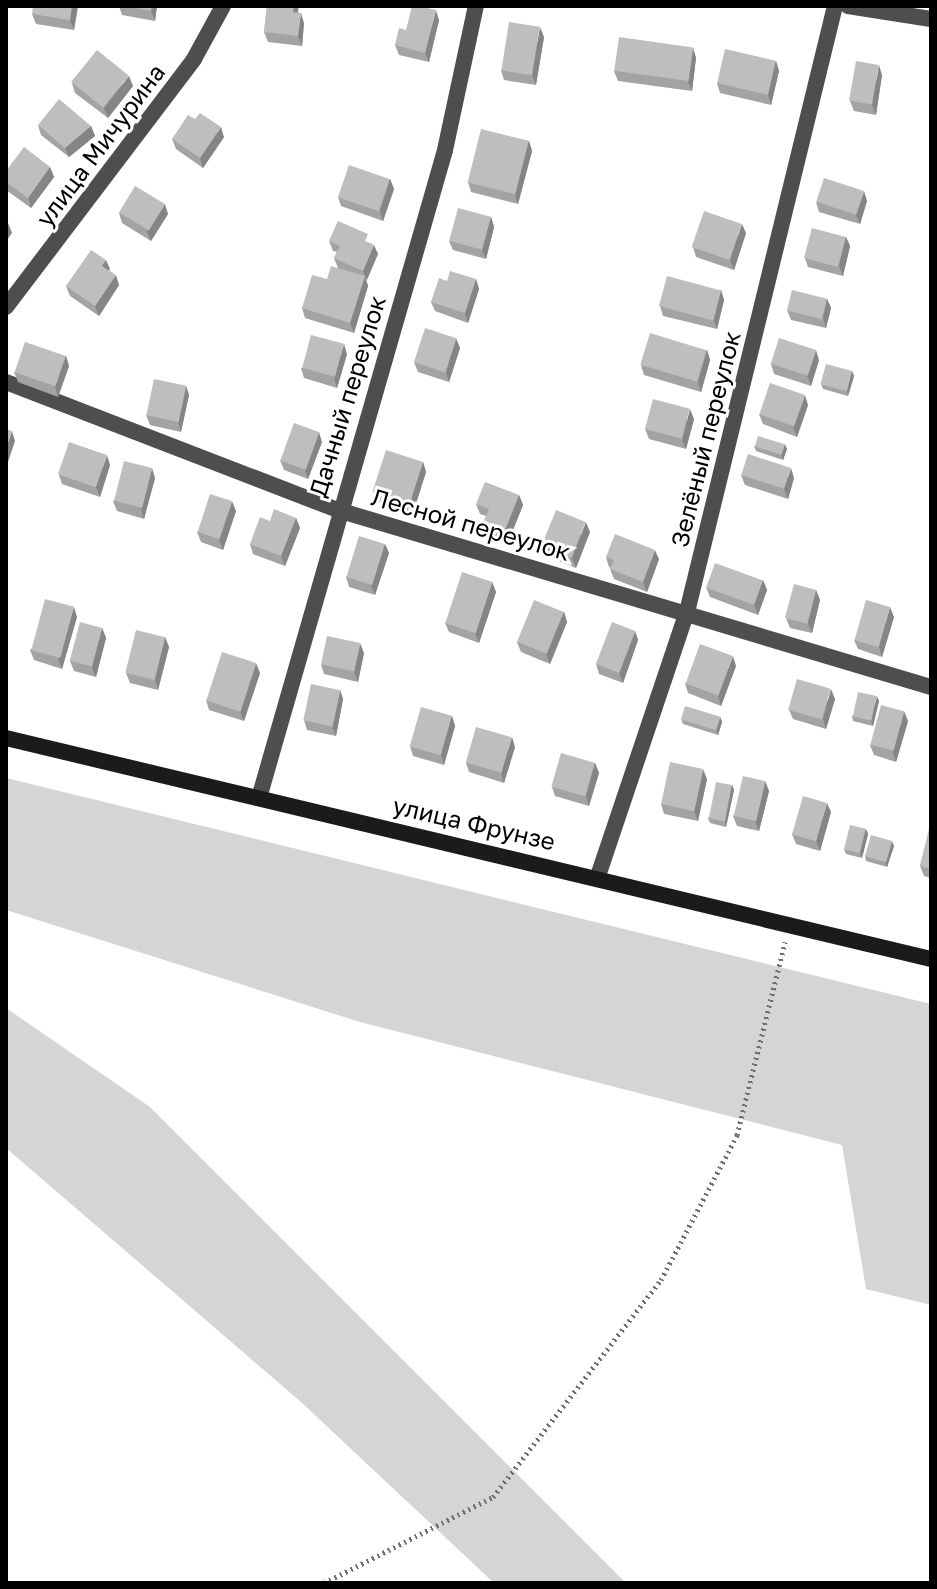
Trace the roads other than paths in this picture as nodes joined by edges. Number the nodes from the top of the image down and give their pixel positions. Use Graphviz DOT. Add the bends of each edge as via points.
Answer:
graph roads {
  1 [pos="223,6"];
  2 [pos="476,6"];
  3 [pos="835,6"];
  4 [pos="848,6"];
  5 [pos="931,19"];
  6 [pos="6,307"];
  7 [pos="6,382"];
  8 [pos="338,510"];
  9 [pos="687,612"];
  10 [pos="931,687"];
  11 [pos="6,738"];
  12 [pos="259,798"];
  13 [pos="598,876"];
  14 [pos="931,959"];
  1 -- 6 [label="street, улица Мичурина" via="194,59"];
  2 -- 8 [label="street, Дачный переулок" via="445,150"];
  3 -- 9 [label="street, Зелёный переулок"];
  4 -- 5 [label="street"];
  7 -- 8 [label="street, Лесной переулок"];
  8 -- 9 [label="street, Лесной переулок"];
  8 -- 12 [label="street, Дачный переулок"];
  9 -- 10 [label="street, Лесной переулок"];
  9 -- 13 [label="street, Зелёный переулок"];
  11 -- 12 [label="street, улица Фрунзе"];
  12 -- 13 [label="street, улица Фрунзе"];
  13 -- 14 [label="street, улица Фрунзе"];
}
